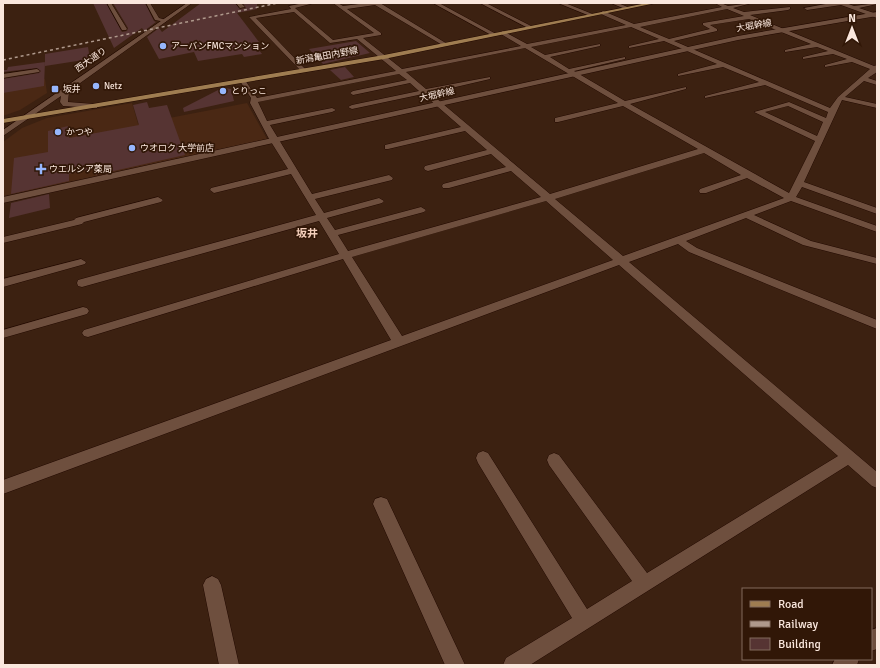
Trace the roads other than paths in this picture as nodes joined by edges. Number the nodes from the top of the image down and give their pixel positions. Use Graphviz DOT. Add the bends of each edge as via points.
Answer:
graph roads {
  1 [pos="109,3"];
  2 [pos="148,3"];
  3 [pos="190,3"];
  4 [pos="312,3"];
  5 [pos="335,3"];
  6 [pos="377,3"];
  7 [pos="435,3"];
  8 [pos="482,3"];
  9 [pos="560,3"];
  10 [pos="614,3"];
  11 [pos="654,3"];
  12 [pos="718,3"];
  13 [pos="750,3"];
  14 [pos="841,3"];
  15 [pos="877,3"];
  16 [pos="645,4"];
  17 [pos="727,7"];
  18 [pos="853,7"];
  19 [pos="343,8"];
  20 [pos="627,8"];
  21 [pos="788,8"];
  22 [pos="807,8"];
  23 [pos="296,10"];
  24 [pos="450,10"];
  25 [pos="442,12"];
  26 [pos="603,13"];
  27 [pos="743,14"];
  28 [pos="592,15"];
  29 [pos="876,15"];
  30 [pos="750,17"];
  31 [pos="164,21"];
  32 [pos="634,25"];
  33 [pos="530,27"];
  34 [pos="124,29"];
  35 [pos="643,30"];
  36 [pos="782,30"];
  37 [pos="629,32"];
  38 [pos="503,33"];
  39 [pos="495,35"];
  40 [pos="358,38"];
  41 [pos="600,38"];
  42 [pos="593,40"];
  43 [pos="667,40"];
  44 [pos="446,44"];
  45 [pos="598,45"];
  46 [pos="817,45"];
  47 [pos="526,46"];
  48 [pos="631,47"];
  49 [pos="687,49"];
  50 [pos="787,51"];
  51 [pos="834,52"];
  52 [pos="384,57"];
  53 [pos="543,57"];
  54 [pos="623,58"];
  55 [pos="805,58"];
  56 [pos="852,60"];
  57 [pos="722,65"];
  58 [pos="827,66"];
  59 [pos="876,69"];
  60 [pos="303,70"];
  61 [pos="36,72"];
  62 [pos="401,72"];
  63 [pos="569,72"];
  64 [pos="680,75"];
  65 [pos="3,76"];
  66 [pos="488,78"];
  67 [pos="863,79"];
  68 [pos="244,81"];
  69 [pos="412,81"];
  70 [pos="763,83"];
  71 [pos="877,83"];
  72 [pos="684,88"];
  73 [pos="66,90"];
  74 [pos="424,92"];
  75 [pos="353,94"];
  76 [pos="707,97"];
  77 [pos="840,98"];
  78 [pos="254,101"];
  79 [pos="438,104"];
  80 [pos="624,104"];
  81 [pos="94,106"];
  82 [pos="877,106"];
  83 [pos="352,107"];
  84 [pos="332,110"];
  85 [pos="830,116"];
  86 [pos="27,117"];
  87 [pos="558,120"];
  88 [pos="3,121"];
  89 [pos="265,124"];
  90 [pos="466,128"];
  91 [pos="3,134"];
  92 [pos="274,140"];
  93 [pos="819,140"];
  94 [pos="388,147"];
  95 [pos="704,150"];
  96 [pos="493,151"];
  97 [pos="428,168"];
  98 [pos="512,168"];
  99 [pos="292,171"];
  100 [pos="748,175"];
  101 [pos="389,178"];
  102 [pos="799,183"];
  103 [pos="446,186"];
  104 [pos="214,190"];
  105 [pos="703,191"];
  106 [pos="309,198"];
  107 [pos="548,198"];
  108 [pos="789,199"];
  109 [pos="3,200"];
  110 [pos="158,200"];
  111 [pos="379,201"];
  112 [pos="421,210"];
  113 [pos="877,211"];
  114 [pos="746,215"];
  115 [pos="322,218"];
  116 [pos="877,229"];
  117 [pos="332,234"];
  118 [pos="877,236"];
  119 [pos="3,240"];
  120 [pos="679,240"];
  121 [pos="346,255"];
  122 [pos="622,261"];
  123 [pos="877,261"];
  124 [pos="81,262"];
  125 [pos="3,283"];
  126 [pos="82,284"];
  127 [pos="83,311"];
  128 [pos="877,325"];
  129 [pos="88,333"];
  130 [pos="3,334"];
  131 [pos="399,342"];
  132 [pos="849,457"];
  133 [pos="483,458"];
  134 [pos="554,460"];
  135 [pos="877,481"];
  136 [pos="3,487"];
  137 [pos="381,504"];
  138 [pos="644,583"];
  139 [pos="212,585"];
  140 [pos="584,620"];
  141 [pos="228,665"];
  142 [pos="455,665"];
  143 [pos="513,665"];
  1 -- 34 [label="street"];
  2 -- 31 [label="street" via="157,19"];
  3 -- 31 [label="street, 西大通り"];
  4 -- 23 [label="street" via="291,7"];
  5 -- 19 [label="street"];
  6 -- 19 [label="street"];
  6 -- 44 [label="street"];
  7 -- 24 [label="street"];
  8 -- 33 [label="street"];
  9 -- 28 [label="street"];
  10 -- 20 [label="street"];
  11 -- 16 [label="main road, 新潟亀田内野線"];
  12 -- 17 [label="street"];
  13 -- 17 [label="street"];
  14 -- 18 [label="street"];
  14 -- 22 [label="street"];
  15 -- 18 [label="street"];
  16 -- 20 [label="main road, 新潟亀田内野線"];
  17 -- 27 [label="street"];
  17 -- 32 [label="street"];
  18 -- 29 [label="street"];
  19 -- 40 [label="street" via="379,34"];
  20 -- 26 [label="main road, 新潟亀田内野線"];
  21 -- 27 [label="street"];
  23 -- 40 [label="street" via="332,42"];
  23 -- 60 [label="street" via="252,17"];
  24 -- 25 [label="street"];
  24 -- 39 [label="street"];
  26 -- 28 [label="main road, 新潟亀田内野線"];
  26 -- 32 [label="street"];
  27 -- 30 [label="street"];
  28 -- 33 [label="main road, 新潟亀田内野線"];
  29 -- 36 [label="street, 大堀幹線"];
  30 -- 36 [label="street"];
  30 -- 43 [label="street" via="705,24 715,30"];
  31 -- 73 [label="street, 西大通り"];
  32 -- 35 [label="street"];
  32 -- 47 [label="street"];
  33 -- 38 [label="main road, 新潟亀田内野線"];
  35 -- 37 [label="street"];
  35 -- 43 [label="street"];
  36 -- 46 [label="street"];
  36 -- 49 [label="street, 大堀幹線"];
  38 -- 39 [label="main road, 新潟亀田内野線"];
  38 -- 47 [label="street"];
  39 -- 44 [label="main road, 新潟亀田内野線"];
  40 -- 52 [label="street"];
  41 -- 42 [label="street"];
  43 -- 48 [label="street"];
  43 -- 49 [label="street"];
  44 -- 52 [label="main road, 新潟亀田内野線"];
  45 -- 53 [label="street"];
  46 -- 50 [label="street"];
  46 -- 51 [label="street"];
  47 -- 53 [label="street"];
  47 -- 62 [label="street"];
  49 -- 57 [label="street"];
  49 -- 63 [label="street, 大堀幹線"];
  51 -- 55 [label="street"];
  51 -- 56 [label="street"];
  52 -- 60 [label="main road, 新潟亀田内野線"];
  52 -- 62 [label="street"];
  53 -- 63 [label="street"];
  54 -- 63 [label="street"];
  56 -- 58 [label="street"];
  56 -- 59 [label="street"];
  57 -- 64 [label="street"];
  57 -- 70 [label="street"];
  59 -- 67 [label="street"];
  60 -- 68 [label="main road, 新潟亀田内野線"];
  61 -- 65 [label="street"];
  62 -- 69 [label="street"];
  62 -- 78 [label="street"];
  63 -- 79 [label="street, 大堀幹線"];
  63 -- 80 [label="street"];
  66 -- 74 [label="street"];
  67 -- 71 [label="street"];
  67 -- 77 [label="street"];
  68 -- 78 [label="street"];
  68 -- 81 [label="main road, 新潟亀田内野線"];
  69 -- 74 [label="street"];
  69 -- 75 [label="street"];
  70 -- 76 [label="street"];
  70 -- 85 [label="street"];
  72 -- 80 [label="street"];
  73 -- 81 [label="street" via="66,104"];
  73 -- 86 [label="street, 西大通り"];
  74 -- 79 [label="street"];
  74 -- 83 [label="street"];
  77 -- 82 [label="street"];
  77 -- 85 [label="street"];
  78 -- 89 [label="street"];
  79 -- 90 [label="street"];
  79 -- 92 [label="street, 大堀幹線"];
  80 -- 87 [label="street"];
  80 -- 95 [label="street"];
  81 -- 86 [label="main road, 新潟亀田内野線"];
  84 -- 89 [label="street"];
  85 -- 93 [label="street"];
  85 -- 93 [label="street" via="789,104 758,112"];
  86 -- 88 [label="main road, 新潟亀田内野線"];
  86 -- 91 [label="street, 西大通り"];
  89 -- 92 [label="street"];
  90 -- 94 [label="street"];
  90 -- 96 [label="street"];
  92 -- 99 [label="street"];
  92 -- 109 [label="street, 大堀幹線"];
  93 -- 102 [label="street"];
  95 -- 100 [label="street"];
  95 -- 107 [label="street"];
  96 -- 97 [label="street"];
  96 -- 98 [label="street"];
  98 -- 103 [label="street"];
  98 -- 107 [label="street"];
  99 -- 104 [label="street"];
  99 -- 106 [label="street"];
  100 -- 105 [label="street"];
  100 -- 108 [label="street"];
  101 -- 106 [label="street"];
  102 -- 108 [label="street"];
  102 -- 113 [label="street"];
  106 -- 115 [label="street"];
  107 -- 121 [label="street"];
  107 -- 122 [label="street"];
  108 -- 114 [label="street"];
  108 -- 116 [label="street"];
  108 -- 118 [label="street" via="807,210"];
  110 -- 119 [label="street"];
  111 -- 115 [label="street"];
  112 -- 117 [label="street"];
  114 -- 120 [label="street"];
  114 -- 123 [label="street" via="807,243"];
  115 -- 117 [label="street"];
  115 -- 126 [label="street"];
  117 -- 121 [label="street"];
  120 -- 122 [label="street"];
  120 -- 128 [label="street" via="692,250"];
  121 -- 129 [label="street"];
  121 -- 131 [label="street"];
  122 -- 131 [label="street"];
  122 -- 132 [label="street"];
  124 -- 125 [label="street"];
  127 -- 130 [label="street"];
  131 -- 136 [label="street"];
  132 -- 135 [label="street"];
  132 -- 138 [label="street"];
  133 -- 140 [label="street"];
  134 -- 138 [label="street"];
  137 -- 142 [label="street"];
  138 -- 140 [label="street"];
  139 -- 141 [label="street"];
  140 -- 143 [label="street"];
}
